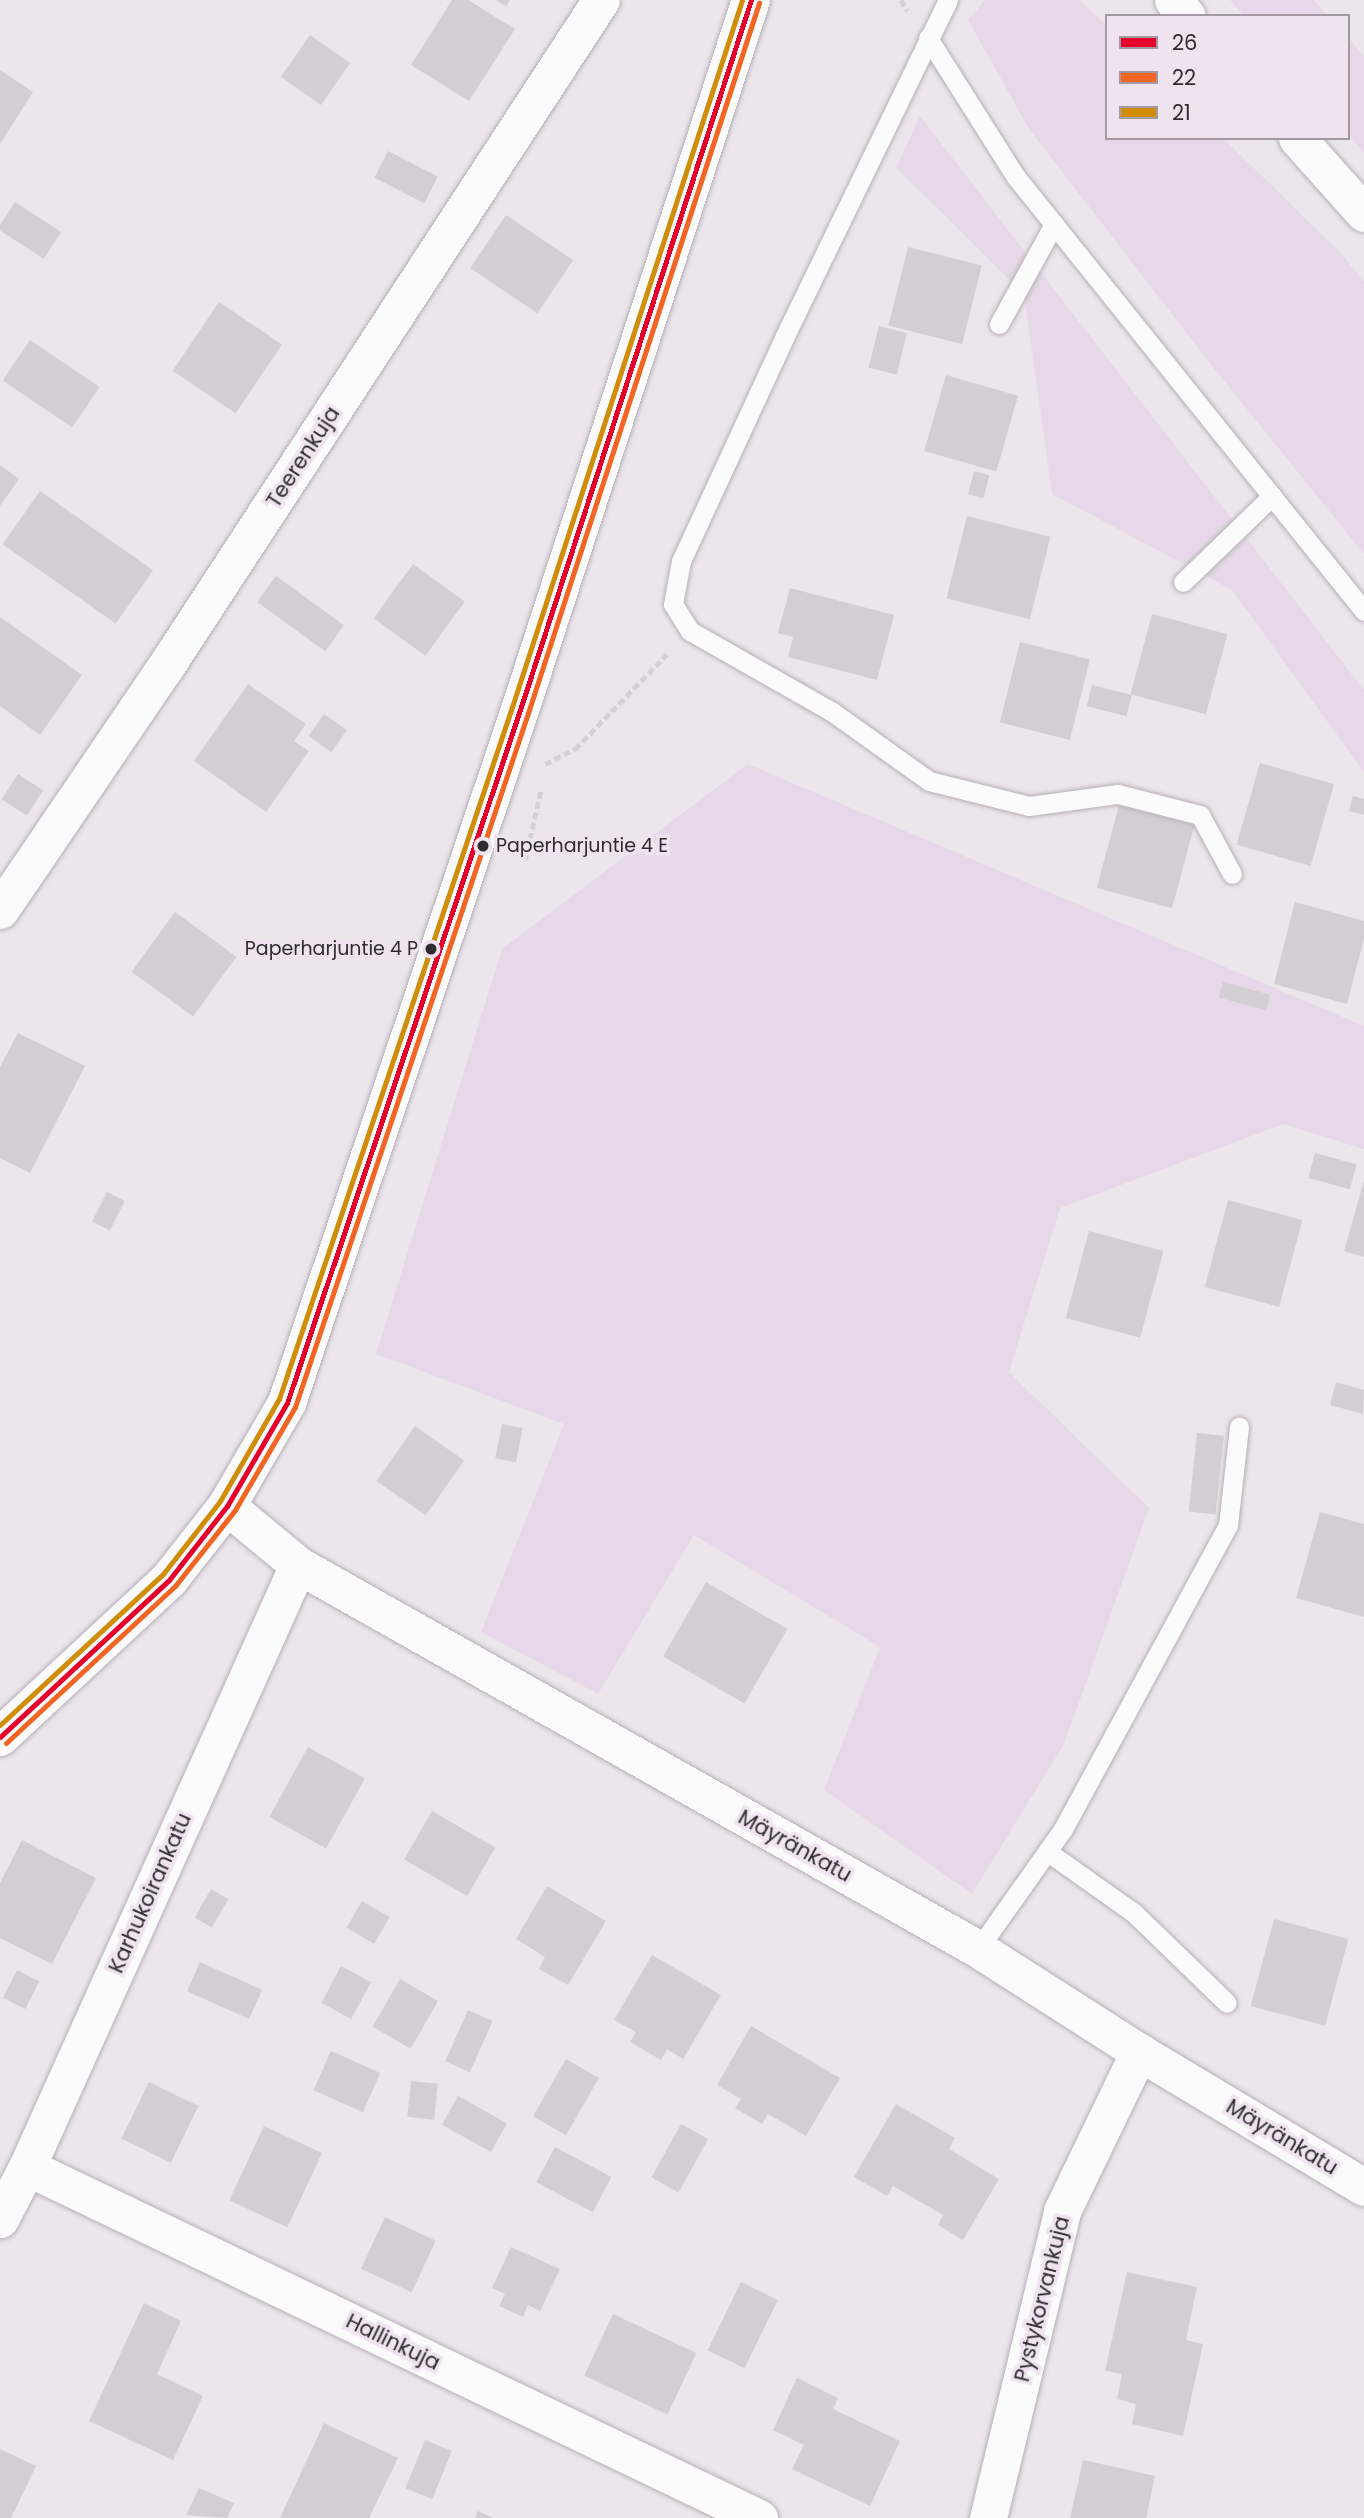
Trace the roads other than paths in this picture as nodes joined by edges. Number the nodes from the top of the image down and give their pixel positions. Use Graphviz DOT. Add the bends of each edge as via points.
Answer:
graph roads {
  1 [pos="601,0"];
  2 [pos="751,0"];
  3 [pos="948,0"];
  4 [pos="1173,0"];
  5 [pos="1185,14"];
  6 [pos="928,38"];
  7 [pos="1299,140"];
  8 [pos="1364,214"];
  9 [pos="1054,224"];
  10 [pos="999,324"];
  11 [pos="1272,496"];
  12 [pos="1183,582"];
  13 [pos="1364,611"];
  14 [pos="1231,874"];
  15 [pos="0,910"];
  16 [pos="1239,1427"];
  17 [pos="227,1506"];
  18 [pos="298,1565"];
  19 [pos="0,1737"];
  20 [pos="1048,1852"];
  21 [pos="978,1949"];
  22 [pos="1227,2003"];
  23 [pos="1139,2052"];
  24 [pos="27,2167"];
  25 [pos="1364,2187"];
  26 [pos="0,2219"];
  27 [pos="759,2518"];
  28 [pos="988,2518"];
  1 -- 15 [label="street, Teerenkuja" via="164,669"];
  2 -- 17 [label="street" via="525,697 287,1403"];
  3 -- 6 [label="lane"];
  4 -- 5 [label="street"];
  6 -- 9 [label="lane" via="1016,177"];
  6 -- 14 [label="lane" via="681,562 673,604 690,631 831,711 929,780 1029,806 1118,794 1200,815"];
  7 -- 8 [label="street"];
  9 -- 10 [label="lane"];
  9 -- 11 [label="lane"];
  11 -- 12 [label="lane"];
  11 -- 13 [label="lane"];
  16 -- 20 [label="lane" via="1228,1525 1131,1709"];
  17 -- 18 [label="street, Mäyränkatu"];
  17 -- 19 [label="street" via="169,1580"];
  18 -- 21 [label="street, Mäyränkatu"];
  18 -- 24 [label="street, Karhukoirankatu"];
  20 -- 21 [label="lane"];
  20 -- 22 [label="lane" via="1134,1913"];
  21 -- 23 [label="street, Mäyränkatu"];
  23 -- 25 [label="street, Mäyränkatu"];
  23 -- 28 [label="street, Pystykorvankuja" via="1062,2211"];
  24 -- 26 [label="street, Karhukoirankatu"];
  24 -- 27 [label="street, Hallinkuja"];
}
